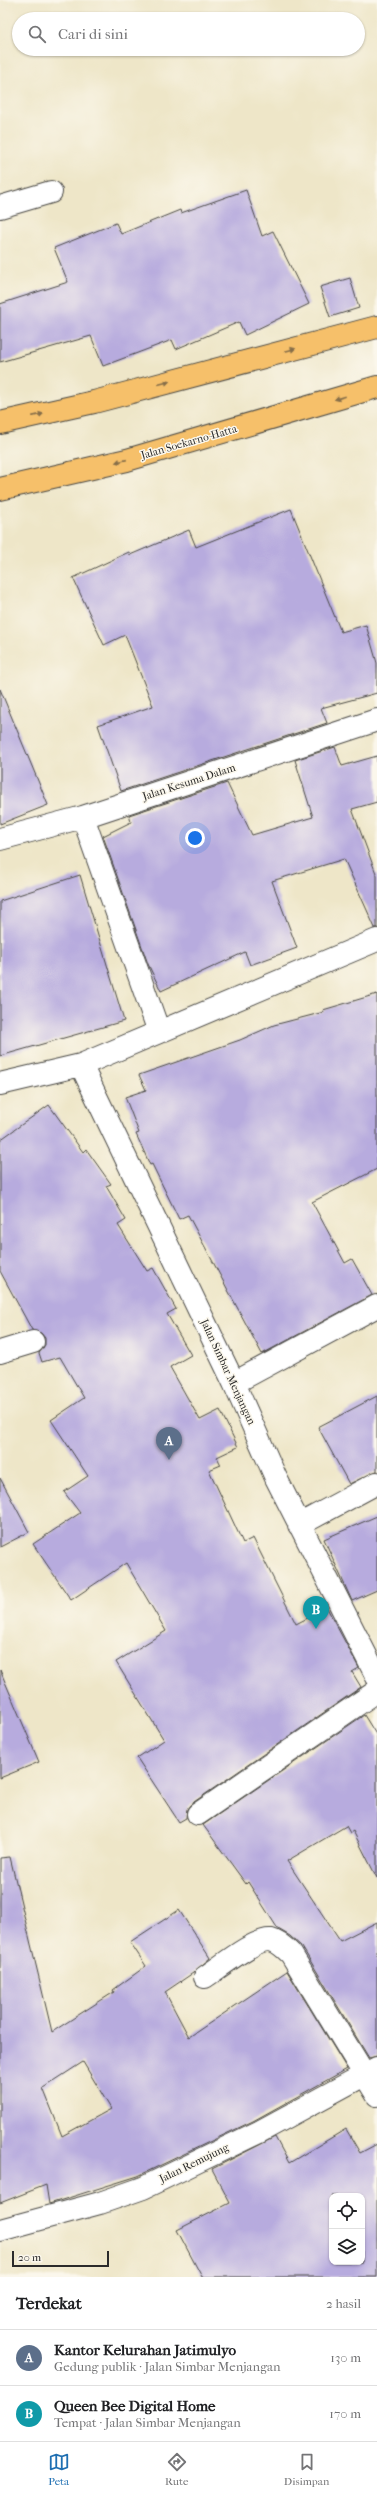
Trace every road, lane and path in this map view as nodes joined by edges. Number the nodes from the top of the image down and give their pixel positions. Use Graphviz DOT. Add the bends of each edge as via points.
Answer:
graph roads {
  1 [pos="51,192"];
  2 [pos="0,207"];
  3 [pos="377,327"];
  4 [pos="377,387"];
  5 [pos="0,423"];
  6 [pos="0,490"];
  7 [pos="377,720"];
  8 [pos="83,817"];
  9 [pos="0,839"];
  10 [pos="377,940"];
  11 [pos="159,1032"];
  12 [pos="81,1065"];
  13 [pos="0,1084"];
  14 [pos="377,1306"];
  15 [pos="33,1342"];
  16 [pos="0,1352"];
  17 [pos="234,1383"];
  18 [pos="377,1483"];
  19 [pos="299,1525"];
  20 [pos="377,1677"];
  21 [pos="377,1691"];
  22 [pos="198,1814"];
  23 [pos="204,1977"];
  24 [pos="371,2071"];
  25 [pos="377,2095"];
  26 [pos="0,2230"];
  1 -- 2 [label="street"];
  5 -- 3 [label="main road, one-way" via="94,402"];
  4 -- 6 [label="main road, Jalan Soekarno-Hatta, one-way" via="127,460"];
  7 -- 8 [label="street, Jalan Kesuma Dalam"];
  8 -- 9 [label="street, Jalan Kesuma Dalam"];
  8 -- 11 [label="street"];
  10 -- 11 [label="street"];
  11 -- 12 [label="street"];
  12 -- 13 [label="street"];
  12 -- 17 [label="street, Jalan Simbar Menjangan"];
  14 -- 17 [label="street"];
  15 -- 16 [label="street"];
  17 -- 19 [label="street, Jalan Simbar Menjangan"];
  18 -- 19 [label="street"];
  19 -- 20 [label="street, Jalan Simbar Menjangan"];
  21 -- 22 [label="street"];
  23 -- 24 [label="street" via="259,1942 272,1940 282,1945 291,1954"];
  24 -- 25 [label="street"];
  24 -- 26 [label="street, Jalan Remujung" via="259,2132 144,2188 100,2203"];
}
